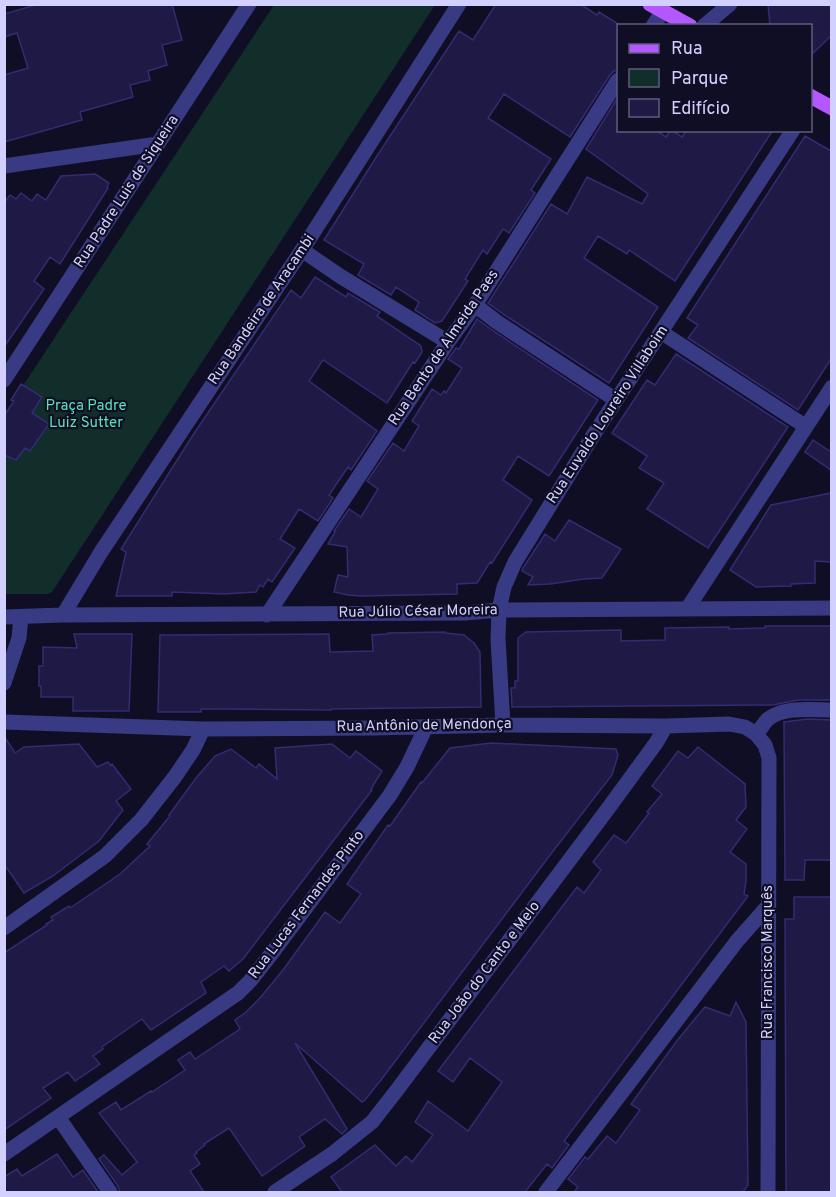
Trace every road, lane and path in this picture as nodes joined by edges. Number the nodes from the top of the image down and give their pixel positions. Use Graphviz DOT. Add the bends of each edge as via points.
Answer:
graph roads {
  1 [pos="249,4"];
  2 [pos="459,4"];
  3 [pos="730,4"];
  4 [pos="656,8"];
  5 [pos="653,24"];
  6 [pos="686,24"];
  7 [pos="706,24"];
  8 [pos="617,82"];
  9 [pos="812,99"];
  10 [pos="831,108"];
  11 [pos="792,132"];
  12 [pos="158,144"];
  13 [pos="4,166"];
  14 [pos="302,250"];
  15 [pos="475,305"];
  16 [pos="661,332"];
  17 [pos="448,342"];
  18 [pos="4,380"];
  19 [pos="831,387"];
  20 [pos="616,400"];
  21 [pos="805,426"];
  22 [pos="831,608"];
  23 [pos="687,609"];
  24 [pos="499,610"];
  25 [pos="63,615"];
  26 [pos="267,615"];
  27 [pos="4,617"];
  28 [pos="21,617"];
  29 [pos="4,683"];
  30 [pos="831,710"];
  31 [pos="4,722"];
  32 [pos="503,725"];
  33 [pos="666,726"];
  34 [pos="426,727"];
  35 [pos="203,729"];
  36 [pos="756,734"];
  37 [pos="768,906"];
  38 [pos="4,928"];
  39 [pos="57,1117"];
  40 [pos="4,1154"];
  41 [pos="110,1192"];
  42 [pos="275,1192"];
  43 [pos="546,1192"];
  44 [pos="768,1192"];
  1 -- 12 [label="street, Rua Padre Luis de Siqueira"];
  2 -- 14 [label="street, Rua Bandeira de Aracambi"];
  3 -- 7 [label="street"];
  4 -- 5 [label="street"];
  4 -- 6 [label="main road"];
  8 -- 15 [label="street, Rua Bento de Almeida Paes"];
  9 -- 10 [label="main road"];
  11 -- 16 [label="street, Rua Euvaldo Loureiro Villaboim"];
  12 -- 13 [label="street"];
  12 -- 18 [label="street, Rua Padre Luis de Siqueira"];
  14 -- 17 [label="street"];
  14 -- 25 [label="street, Rua Bandeira de Aracambi"];
  15 -- 17 [label="street, Rua Bento de Almeida Paes"];
  15 -- 20 [label="street"];
  16 -- 20 [label="street, Rua Euvaldo Loureiro Villaboim"];
  16 -- 21 [label="street"];
  17 -- 26 [label="street, Rua Bento de Almeida Paes"];
  19 -- 21 [label="street"];
  20 -- 24 [label="street, Rua Euvaldo Loureiro Villaboim" via="515,562"];
  21 -- 23 [label="street"];
  22 -- 23 [label="street, Rua Júlio César Moreira"];
  23 -- 24 [label="street, Rua Júlio César Moreira"];
  24 -- 26 [label="street, Rua Júlio César Moreira"];
  24 -- 32 [label="street, Rua Euvaldo Loureiro Villaboim"];
  25 -- 26 [label="street, Rua Júlio César Moreira"];
  25 -- 28 [label="street, Rua Júlio César Moreira"];
  27 -- 28 [label="street, Rua Júlio César Moreira"];
  28 -- 29 [label="street" via="19,638"];
  30 -- 36 [label="street" via="780,713 769,718"];
  31 -- 35 [label="street, Rua Antônio de Mendonça"];
  32 -- 33 [label="street, Rua Antônio de Mendonça"];
  32 -- 34 [label="street, Rua Antônio de Mendonça"];
  33 -- 36 [label="street, Rua Antônio de Mendonça" via="729,724"];
  33 -- 42 [label="street, Rua João do Canto e Melo" via="372,1122"];
  34 -- 35 [label="street, Rua Antônio de Mendonça"];
  34 -- 39 [label="street, Rua Lucas Fernandes Pinto" via="390,795 250,981"];
  35 -- 38 [label="street" via="193,750 141,820 105,856"];
  36 -- 37 [label="street, Rua Francisco Marquês" via="765,745 768,758"];
  37 -- 43 [label="street" via="737,941"];
  37 -- 44 [label="street, Rua Francisco Marquês"];
  39 -- 40 [label="street, Rua Lucas Fernandes Pinto"];
  39 -- 41 [label="street"];
}
